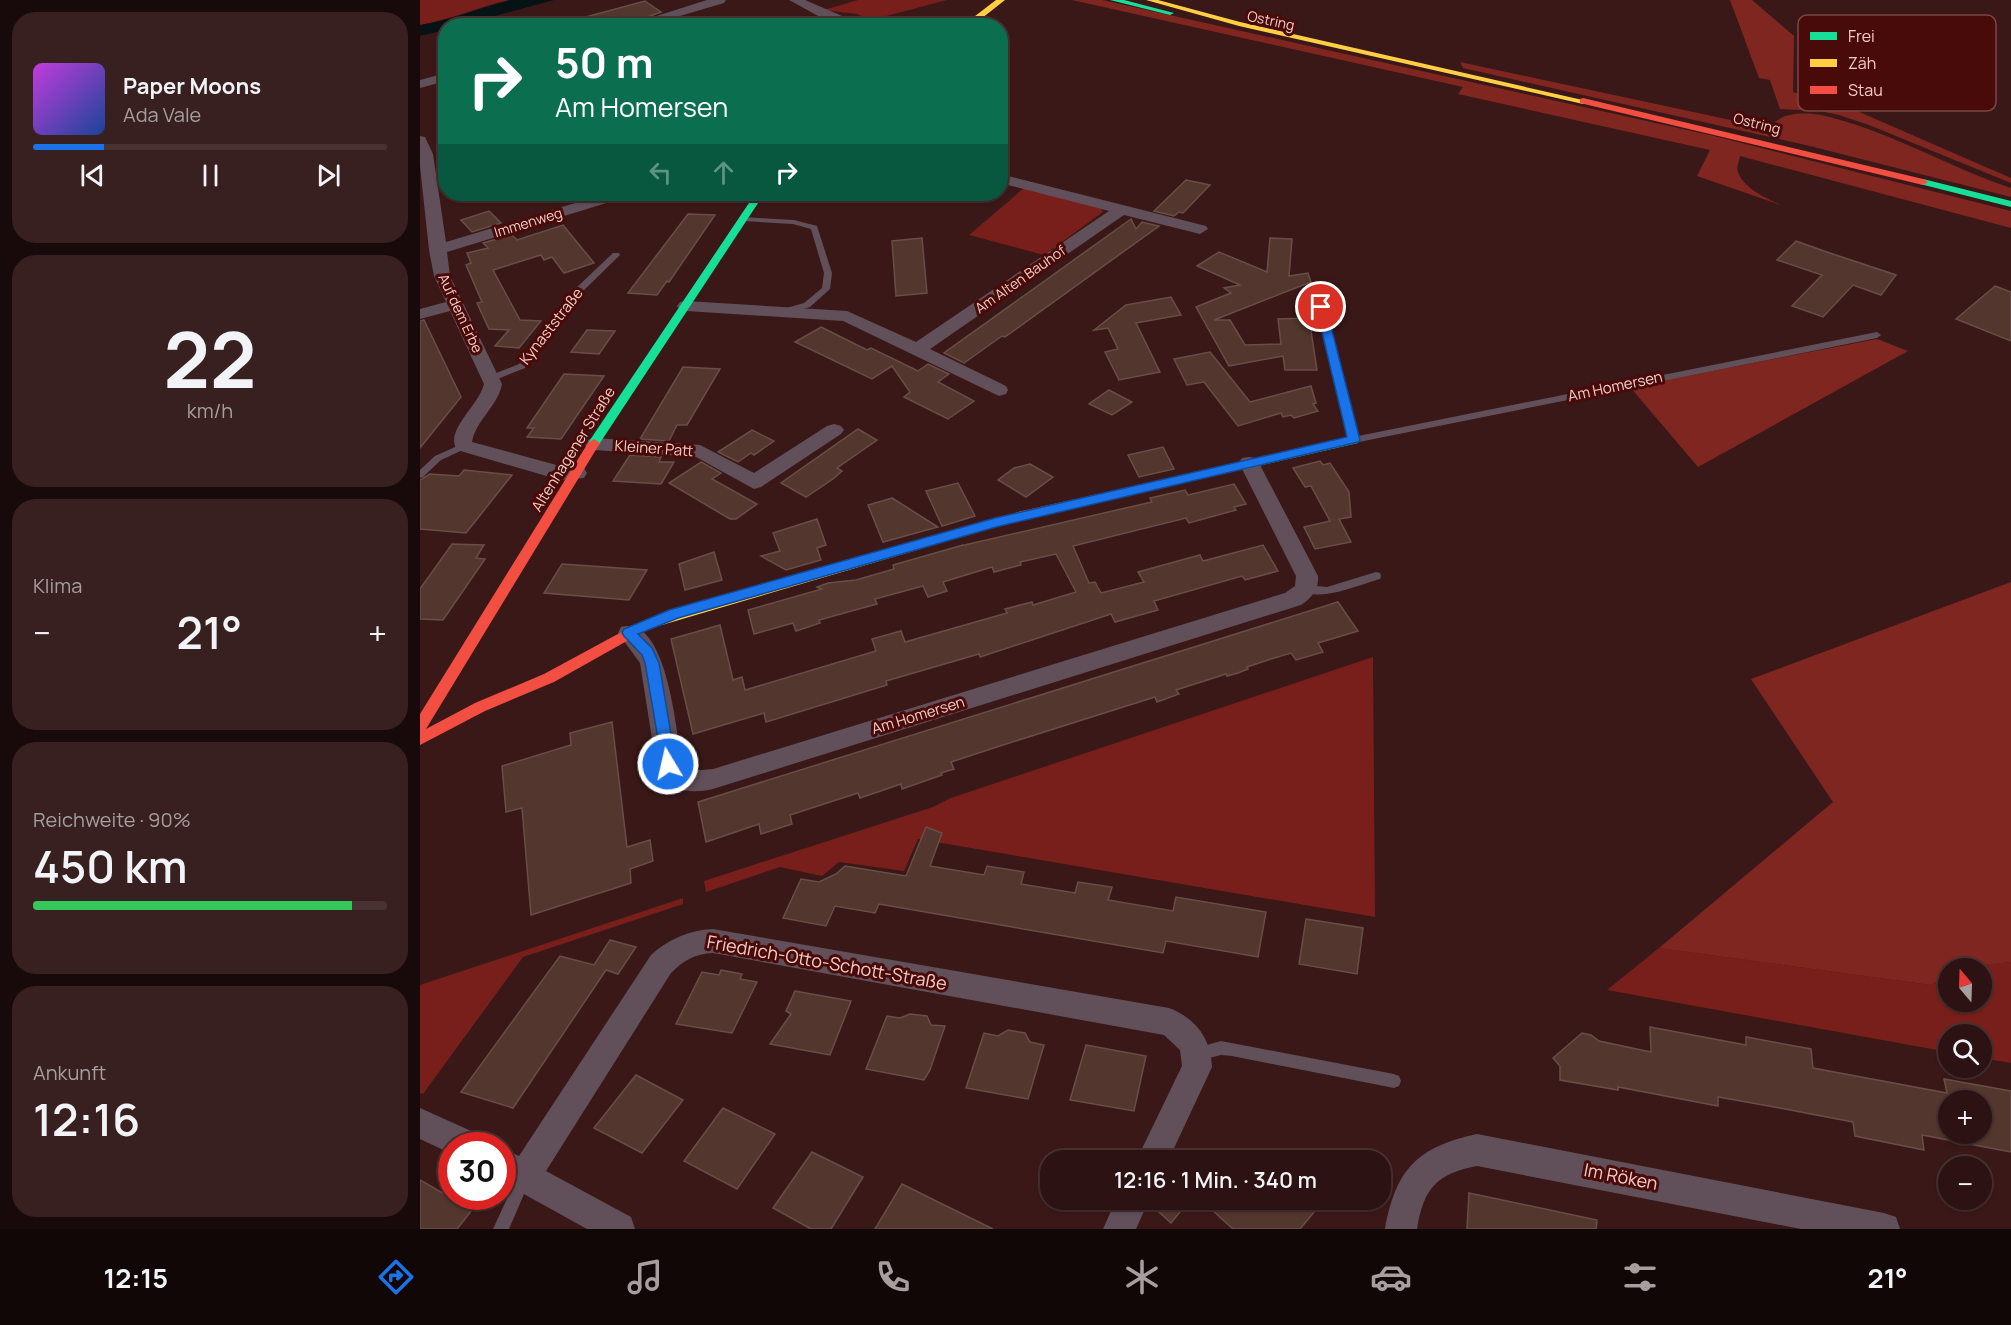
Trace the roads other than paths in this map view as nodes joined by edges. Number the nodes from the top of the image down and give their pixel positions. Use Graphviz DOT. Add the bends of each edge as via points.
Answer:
graph roads {
  1 [pos="720,0"];
  2 [pos="795,0"];
  3 [pos="1001,0"];
  4 [pos="1114,0"];
  5 [pos="1150,0"];
  6 [pos="660,18"];
  7 [pos="834,18"];
  8 [pos="977,18"];
  9 [pos="438,79"];
  10 [pos="1494,80"];
  11 [pos="420,84"];
  12 [pos="420,140"];
  13 [pos="1008,180"];
  14 [pos="597,201"];
  15 [pos="754,201"];
  16 [pos="2011,204"];
  17 [pos="1122,209"];
  18 [pos="426,213"];
  19 [pos="742,219"];
  20 [pos="1200,229"];
  21 [pos="437,250"];
  22 [pos="616,255"];
  23 [pos="454,305"];
  24 [pos="686,306"];
  25 [pos="1321,307"];
  26 [pos="778,311"];
  27 [pos="420,314"];
  28 [pos="1877,335"];
  29 [pos="918,350"];
  30 [pos="492,378"];
  31 [pos="999,390"];
  32 [pos="834,430"];
  33 [pos="1354,440"];
  34 [pos="594,444"];
  35 [pos="464,446"];
  36 [pos="1249,464"];
  37 [pos="577,473"];
  38 [pos="420,475"];
  39 [pos="1376,576"];
  40 [pos="1306,589"];
  41 [pos="629,633"];
  42 [pos="426,704"];
  43 [pos="420,726"];
  44 [pos="420,739"];
  45 [pos="1197,1054"];
  46 [pos="1394,1081"];
  47 [pos="420,1123"];
  48 [pos="439,1132"];
  49 [pos="1157,1150"];
  50 [pos="516,1167"];
  51 [pos="516,1171"];
  52 [pos="505,1210"];
  53 [pos="1128,1210"];
  54 [pos="501,1229"];
  55 [pos="619,1229"];
  56 [pos="1119,1229"];
  57 [pos="1401,1229"];
  58 [pos="1884,1229"];
  1 -- 6 [label="street"];
  2 -- 7 [label="street"];
  3 -- 8 [label="main road"];
  4 -- 10 [label="main road, Ostring"];
  5 -- 10 [label="main road, Ostring" via="1239,24"];
  9 -- 11 [label="street"];
  10 -- 16 [label="main road, Ostring" via="1699,126"];
  12 -- 18 [label="street, Auf dem Erbe" via="426,154"];
  13 -- 17 [label="street"];
  14 -- 21 [label="street, Immenweg"];
  15 -- 19 [label="main road, Altenhagener Straße"];
  17 -- 20 [label="street"];
  17 -- 29 [label="street, Am Alten Bauhof"];
  18 -- 21 [label="street, Auf dem Erbe"];
  19 -- 24 [label="main road, Altenhagener Straße"];
  19 -- 26 [label="lane" via="794,222 816,232 828,273 826,289 807,306"];
  21 -- 23 [label="street, Auf dem Erbe"];
  22 -- 30 [label="lane, Kynaststraße" via="577,292 522,366"];
  23 -- 27 [label="street"];
  23 -- 30 [label="street, Auf dem Erbe"];
  24 -- 26 [label="street"];
  24 -- 34 [label="main road, Altenhagener Straße"];
  25 -- 33 [label="lane"];
  26 -- 29 [label="street" via="847,316"];
  28 -- 33 [label="lane, Am Homersen"];
  29 -- 31 [label="street"];
  30 -- 35 [label="street" via="491,395 464,433"];
  32 -- 34 [label="street, Kleiner Patt" via="754,482 700,451"];
  33 -- 36 [label="main road, Am Homersen"];
  34 -- 37 [label="main road, Altenhagener Straße"];
  35 -- 37 [label="street" via="560,473"];
  35 -- 38 [label="lane" via="438,458"];
  36 -- 40 [label="street" via="1307,576"];
  36 -- 41 [label="main road, Am Homersen" via="995,522 674,614"];
  37 -- 42 [label="main road, Altenhagener Straße"];
  39 -- 40 [label="lane, Am Homersen" via="1327,591"];
  40 -- 41 [label="street, Am Homersen" via="1282,602 690,783 675,777 670,770 652,663"];
  41 -- 44 [label="main road, Am Homersen" via="549,678 480,707"];
  42 -- 43 [label="main road, Altenhagener Straße"];
  45 -- 46 [label="lane" via="1232,1049"];
  45 -- 49 [label="street" via="1194,1076"];
  45 -- 50 [label="street, Friedrich-Otto-Schott-Straße" via="1186,1034 1169,1022 697,941 681,946 661,964"];
  47 -- 48 [label="street"];
  51 -- 55 [label="street"];
  52 -- 54 [label="lane"];
  53 -- 56 [label="street"];
  57 -- 58 [label="street, Im Röken" via="1407,1198 1417,1178 1429,1166 1455,1153 1477,1150"];
}
